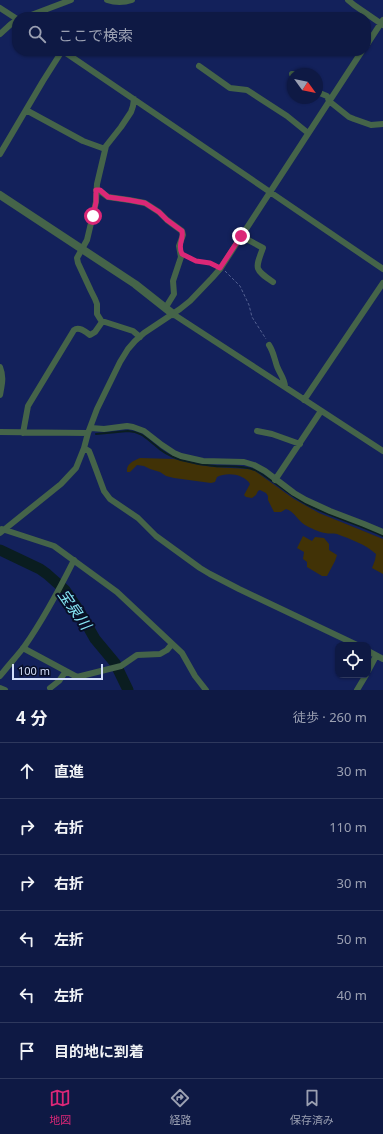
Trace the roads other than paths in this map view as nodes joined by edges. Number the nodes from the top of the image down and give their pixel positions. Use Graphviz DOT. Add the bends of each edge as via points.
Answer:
graph roads {
  1 [pos="70,0"];
  2 [pos="107,0"];
  3 [pos="132,0"];
  4 [pos="348,0"];
  5 [pos="0,8"];
  6 [pos="39,12"];
  7 [pos="365,12"];
  8 [pos="12,16"];
  9 [pos="371,16"];
  10 [pos="12,23"];
  11 [pos="382,23"];
  12 [pos="0,34"];
  13 [pos="371,39"];
  14 [pos="59,56"];
  15 [pos="70,56"];
  16 [pos="359,56"];
  17 [pos="199,66"];
  18 [pos="323,94"];
  19 [pos="134,99"];
  20 [pos="329,101"];
  21 [pos="26,110"];
  22 [pos="383,124"];
  23 [pos="308,133"];
  24 [pos="105,149"];
  25 [pos="0,154"];
  26 [pos="96,190"];
  27 [pos="270,192"];
  28 [pos="0,195"];
  29 [pos="241,236"];
  30 [pos="82,249"];
  31 [pos="383,269"];
  32 [pos="274,282"];
  33 [pos="383,283"];
  34 [pos="166,308"];
  35 [pos="172,314"];
  36 [pos="102,322"];
  37 [pos="140,337"];
  38 [pos="269,345"];
  39 [pos="0,367"];
  40 [pos="285,387"];
  41 [pos="0,395"];
  42 [pos="304,400"];
  43 [pos="321,411"];
  44 [pos="89,431"];
  45 [pos="257,431"];
  46 [pos="0,432"];
  47 [pos="23,433"];
  48 [pos="300,444"];
  49 [pos="84,448"];
  50 [pos="383,451"];
  51 [pos="275,480"];
  52 [pos="1,531"];
  53 [pos="383,532"];
  54 [pos="74,560"];
  55 [pos="351,642"];
  56 [pos="172,644"];
  57 [pos="23,648"];
  58 [pos="371,653"];
  59 [pos="376,656"];
  60 [pos="383,659"];
  61 [pos="371,665"];
  62 [pos="66,671"];
  63 [pos="0,676"];
  64 [pos="364,678"];
  65 [pos="0,688"];
  66 [pos="50,689"];
  67 [pos="4,690"];
  68 [pos="206,690"];
  69 [pos="357,690"];
  1 -- 6 [label="street"];
  2 -- 3 [label="street" via="121,3"];
  4 -- 7 [label="street"];
  5 -- 8 [label="street"];
  9 -- 11 [label="street"];
  10 -- 12 [label="street"];
  11 -- 13 [label="street"];
  14 -- 21 [label="street"];
  15 -- 19 [label="street"];
  16 -- 20 [label="street"];
  17 -- 23 [label="street" via="230,88 246,90"];
  18 -- 20 [label="street"];
  19 -- 24 [label="street" via="131,112"];
  19 -- 27 [label="street"];
  20 -- 22 [label="street" via="354,120 371,125"];
  20 -- 23 [label="street"];
  21 -- 24 [label="street" via="82,141"];
  21 -- 25 [label="street"];
  23 -- 27 [label="street"];
  24 -- 26 [label="street"];
  26 -- 30 [label="street" via="90,229"];
  26 -- 34 [label="street" via="100,190 108,197 145,203 182,231 179,246 182,254 173,280 174,294"];
  27 -- 29 [label="street"];
  27 -- 31 [label="street"];
  28 -- 30 [label="street"];
  29 -- 32 [label="street" via="263,248 257,268"];
  29 -- 35 [label="street" via="212,278 190,301"];
  30 -- 34 [label="street"];
  30 -- 36 [label="street" via="77,261 95,299"];
  33 -- 42 [label="street"];
  34 -- 35 [label="street"];
  35 -- 37 [label="street"];
  35 -- 40 [label="street"];
  36 -- 37 [label="street" via="127,329"];
  36 -- 47 [label="street" via="93,334 90,335 79,328 72,332 28,406"];
  37 -- 44 [label="street" via="120,362"];
  38 -- 40 [label="street"];
  39 -- 41 [label="street" via="3,383"];
  40 -- 42 [label="street"];
  42 -- 43 [label="street"];
  43 -- 48 [label="street"];
  43 -- 50 [label="street"];
  44 -- 47 [label="street"];
  44 -- 49 [label="street"];
  44 -- 51 [label="street" via="127,426 138,428 181,456 203,461 244,462 259,468"];
  45 -- 48 [label="street"];
  46 -- 47 [label="street"];
  48 -- 51 [label="street"];
  49 -- 52 [label="street" via="76,468 61,484"];
  49 -- 55 [label="street" via="92,456 104,491 110,499 138,518 156,536 210,574"];
  51 -- 53 [label="street" via="317,505"];
  52 -- 54 [label="street" via="49,544"];
  54 -- 56 [label="street" via="117,592"];
  54 -- 57 [label="street" via="64,582"];
  56 -- 62 [label="street" via="160,654 137,655 121,666 80,677"];
  56 -- 68 [label="street" via="182,653"];
  57 -- 62 [label="street"];
  57 -- 63 [label="street"];
  58 -- 59 [label="street"];
  59 -- 60 [label="street"];
  59 -- 61 [label="street"];
  62 -- 66 [label="street"];
  64 -- 69 [label="street"];
  65 -- 67 [label="street"];
}
